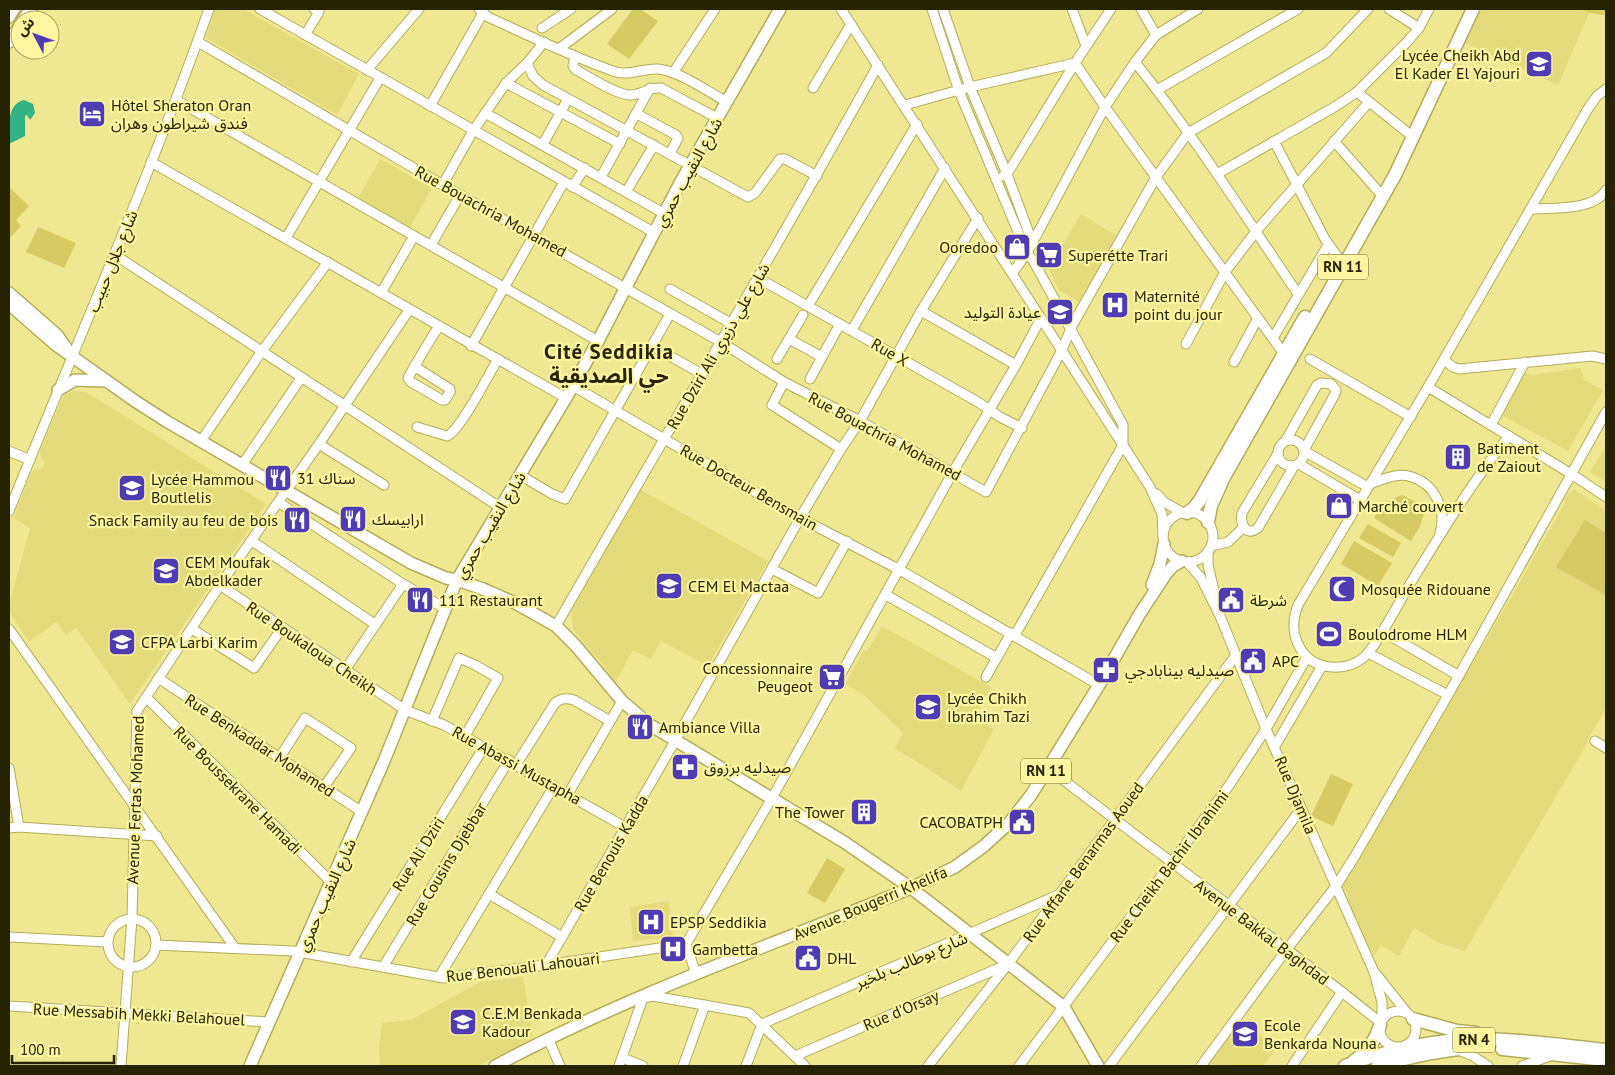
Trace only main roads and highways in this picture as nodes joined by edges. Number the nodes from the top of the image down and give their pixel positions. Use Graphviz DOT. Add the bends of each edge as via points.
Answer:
graph roads {
  1 [pos="14,9"];
  2 [pos="780,9"];
  3 [pos="1466,9"];
  4 [pos="1474,9"];
  5 [pos="9,17"];
  6 [pos="9,293"];
  7 [pos="9,304"];
  8 [pos="72,357"];
  9 [pos="105,381"];
  10 [pos="58,390"];
  11 [pos="1185,513"];
  12 [pos="1208,522"];
  13 [pos="1164,540"];
  14 [pos="1184,562"];
  15 [pos="457,580"];
  16 [pos="1139,615"];
  17 [pos="911,888"];
  18 [pos="1410,1017"];
  19 [pos="1381,1023"];
  20 [pos="1502,1041"];
  21 [pos="1606,1050"];
  22 [pos="1606,1060"];
  23 [pos="1347,1065"];
  24 [pos="249,1066"];
  25 [pos="495,1066"];
  26 [pos="1098,1066"];
  27 [pos="1378,1066"];
  1 -- 5 [label="main road"];
  2 -- 15 [label="main road, شارع النقيب حمري" via="691,165 573,386"];
  3 -- 11 [label="highway, RN 11" via="1378,191 1200,500"];
  4 -- 12 [label="highway, RN 11" via="1395,175 1224,477"];
  6 -- 8 [label="main road" via="57,335"];
  7 -- 8 [label="main road"];
  8 -- 9 [label="main road"];
  9 -- 10 [label="main road" via="74,380"];
  9 -- 15 [label="main road" via="166,421 411,563"];
  13 -- 16 [label="main road, Avenue Bougerri Khelifa / RN 11" via="1158,572"];
  14 -- 16 [label="main road, Avenue Bougerri Khelifa / RN 11" via="1169,569"];
  15 -- 17 [label="main road" via="515,603 556,626 622,701 650,725 772,798"];
  15 -- 24 [label="main road, شارع النقيب حمري" via="362,812"];
  16 -- 17 [label="main road, Avenue Bougerri Khelifa / RN 11" via="1100,685 1031,795 1009,823 955,867"];
  17 -- 25 [label="main road, Avenue Bougerri Khelifa / RN 11" via="696,974 548,1038"];
  17 -- 26 [label="main road" via="1064,1007"];
  18 -- 20 [label="highway"];
  19 -- 23 [label="highway" via="1372,1043"];
  20 -- 21 [label="highway, RN 4"];
  20 -- 23 [label="highway, RN 4" via="1434,1043"];
  22 -- 27 [label="highway, RN 4" via="1495,1048 1457,1049"];
}
